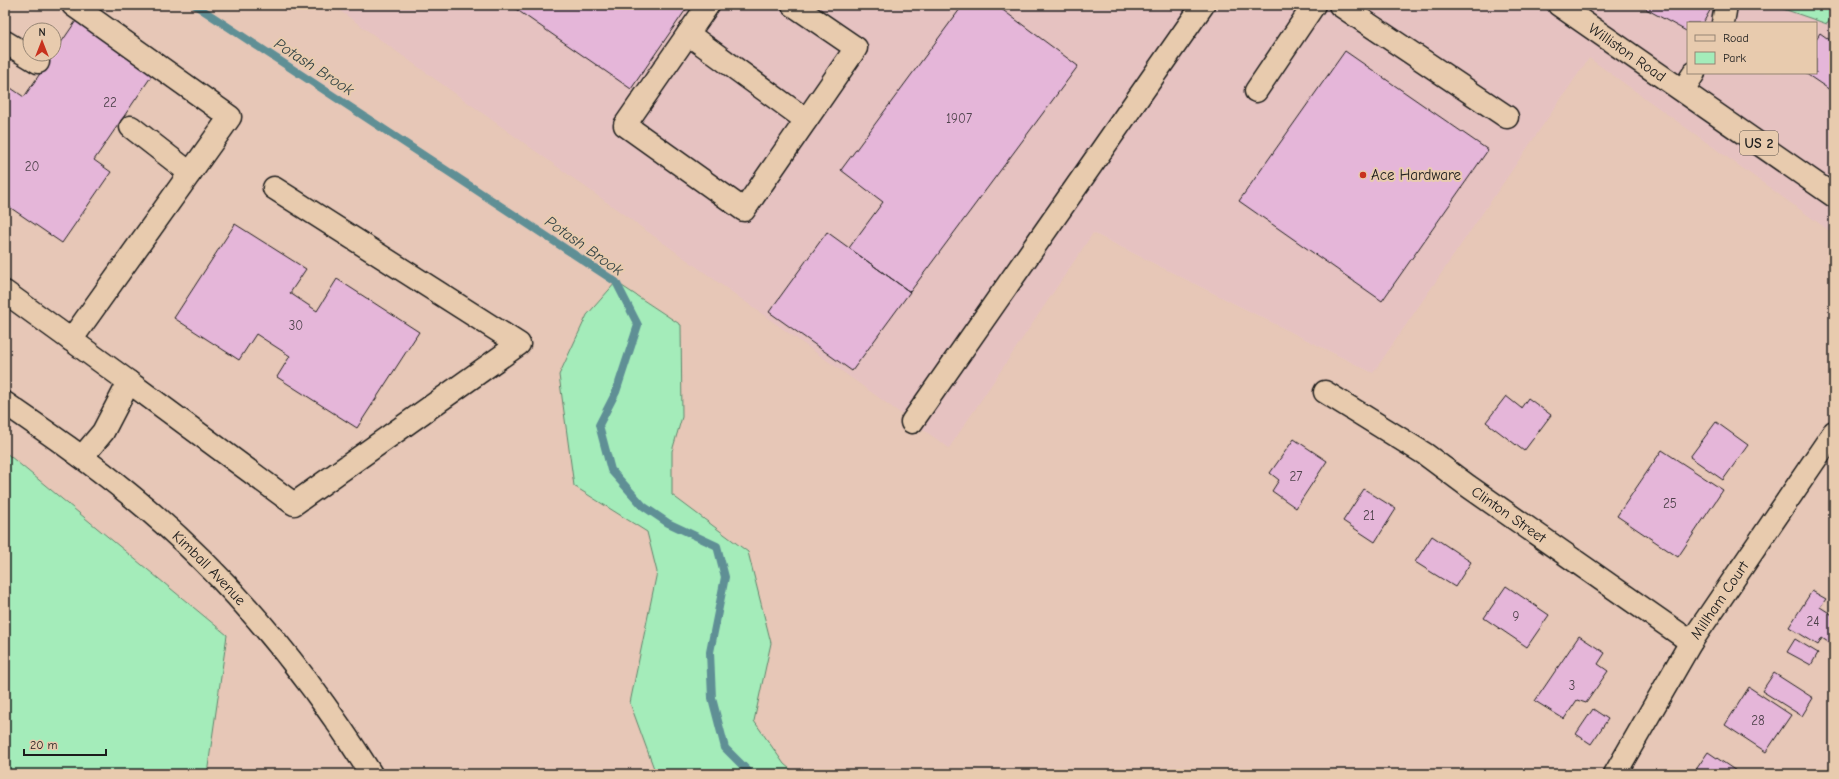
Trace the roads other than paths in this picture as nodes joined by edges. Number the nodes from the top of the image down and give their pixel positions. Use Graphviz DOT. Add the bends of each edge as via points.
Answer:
graph roads {
  1 [pos="73,5"];
  2 [pos="708,5"];
  3 [pos="793,5"];
  4 [pos="1203,5"];
  5 [pos="1314,5"];
  6 [pos="1340,5"];
  7 [pos="1559,5"];
  8 [pos="1726,5"];
  9 [pos="1723,22"];
  10 [pos="688,34"];
  11 [pos="5,42"];
  12 [pos="22,52"];
  13 [pos="1689,82"];
  14 [pos="1256,91"];
  15 [pos="1507,117"];
  16 [pos="806,120"];
  17 [pos="131,127"];
  18 [pos="190,173"];
  19 [pos="274,188"];
  20 [pos="1834,196"];
  21 [pos="5,292"];
  22 [pos="71,340"];
  23 [pos="128,382"];
  24 [pos="1325,392"];
  25 [pos="5,402"];
  26 [pos="912,422"];
  27 [pos="1834,432"];
  28 [pos="82,457"];
  29 [pos="1691,642"];
  30 [pos="371,774"];
  31 [pos="1614,774"];
  1 -- 18 [label="main road" via="230,117"];
  2 -- 10 [label="main road"];
  3 -- 16 [label="main road" via="856,48"];
  4 -- 26 [label="main road"];
  5 -- 14 [label="main road"];
  6 -- 15 [label="main road"];
  7 -- 13 [label="main road, Williston Road / US 2"];
  8 -- 9 [label="main road"];
  10 -- 16 [label="main road"];
  10 -- 16 [label="main road" via="625,125 744,210"];
  11 -- 12 [label="main road"];
  13 -- 20 [label="main road, Williston Road / US 2"];
  17 -- 18 [label="main road"];
  18 -- 22 [label="main road"];
  19 -- 23 [label="main road" via="519,344 294,504"];
  21 -- 22 [label="main road"];
  22 -- 23 [label="main road"];
  23 -- 28 [label="main road" via="103,432"];
  24 -- 29 [label="main road, Clinton Street" via="1425,454"];
  25 -- 28 [label="main road, Kimball Avenue"];
  27 -- 29 [label="main road, Millham Court"];
  28 -- 30 [label="main road, Kimball Avenue" via="130,494 169,529 249,610 321,699"];
  29 -- 31 [label="main road, Millham Court"];
}
